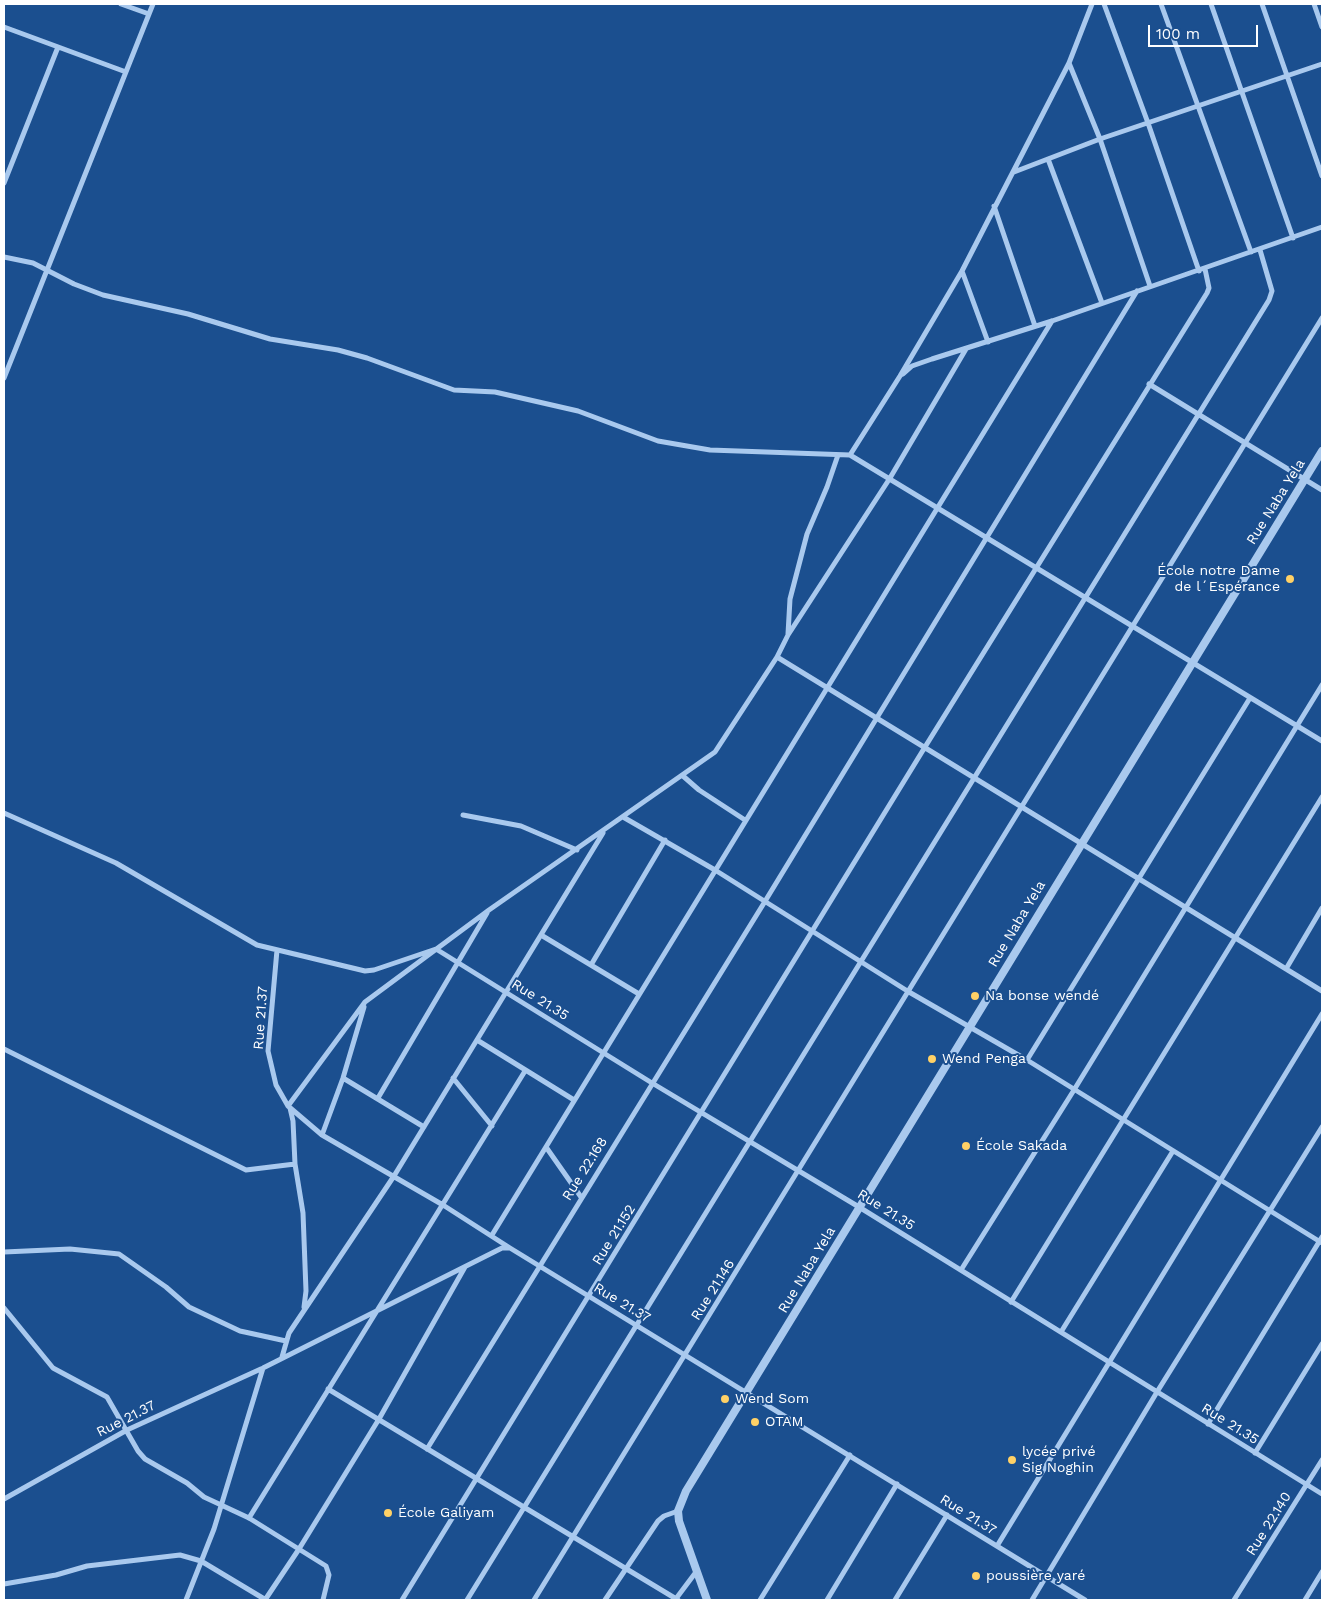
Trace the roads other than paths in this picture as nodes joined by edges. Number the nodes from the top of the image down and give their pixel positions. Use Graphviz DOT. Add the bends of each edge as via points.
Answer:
graph roads {
  1 [pos="121,4"];
  2 [pos="153,4"];
  3 [pos="1092,4"];
  4 [pos="1104,4"];
  5 [pos="1161,4"];
  6 [pos="1211,4"];
  7 [pos="1262,4"];
  8 [pos="1314,4"];
  9 [pos="149,14"];
  10 [pos="1322,26"];
  11 [pos="4,27"];
  12 [pos="58,47"];
  13 [pos="1070,63"];
  14 [pos="1322,64"];
  15 [pos="126,72"];
  16 [pos="1287,76"];
  17 [pos="1242,91"];
  18 [pos="1198,106"];
  19 [pos="1148,123"];
  20 [pos="1100,140"];
  21 [pos="1048,159"];
  22 [pos="1014,172"];
  23 [pos="5,174"];
  24 [pos="1322,176"];
  25 [pos="4,183"];
  26 [pos="994,206"];
  27 [pos="1322,227"];
  28 [pos="1293,238"];
  29 [pos="1260,250"];
  30 [pos="1251,252"];
  31 [pos="4,257"];
  32 [pos="48,269"];
  33 [pos="962,270"];
  34 [pos="1202,270"];
  35 [pos="1150,286"];
  36 [pos="1137,291"];
  37 [pos="1102,303"];
  38 [pos="1322,318"];
  39 [pos="1052,321"];
  40 [pos="1035,326"];
  41 [pos="988,342"];
  42 [pos="966,349"];
  43 [pos="900,376"];
  44 [pos="4,378"];
  45 [pos="1150,384"];
  46 [pos="1198,414"];
  47 [pos="1246,443"];
  48 [pos="1322,451"];
  49 [pos="838,455"];
  50 [pos="850,455"];
  51 [pos="890,478"];
  52 [pos="1305,480"];
  53 [pos="1322,490"];
  54 [pos="939,508"];
  55 [pos="988,538"];
  56 [pos="1036,567"];
  57 [pos="1085,597"];
  58 [pos="1134,626"];
  59 [pos="788,635"];
  60 [pos="777,657"];
  61 [pos="1192,662"];
  62 [pos="1322,684"];
  63 [pos="828,688"];
  64 [pos="1250,698"];
  65 [pos="876,717"];
  66 [pos="1297,726"];
  67 [pos="1322,742"];
  68 [pos="924,747"];
  69 [pos="683,776"];
  70 [pos="974,778"];
  71 [pos="1322,798"];
  72 [pos="1023,807"];
  73 [pos="4,813"];
  74 [pos="463,815"];
  75 [pos="623,817"];
  76 [pos="745,820"];
  77 [pos="605,830"];
  78 [pos="665,840"];
  79 [pos="1081,843"];
  80 [pos="577,850"];
  81 [pos="715,870"];
  82 [pos="1140,879"];
  83 [pos="764,903"];
  84 [pos="1185,907"];
  85 [pos="1322,908"];
  86 [pos="488,910"];
  87 [pos="813,932"];
  88 [pos="541,935"];
  89 [pos="1236,938"];
  90 [pos="436,949"];
  91 [pos="277,950"];
  92 [pos="458,962"];
  93 [pos="860,962"];
  94 [pos="591,964"];
  95 [pos="1286,969"];
  96 [pos="1322,991"];
  97 [pos="506,992"];
  98 [pos="909,992"];
  99 [pos="639,994"];
  100 [pos="365,1002"];
  101 [pos="1322,1014"];
  102 [pos="969,1026"];
  103 [pos="477,1040"];
  104 [pos="4,1050"];
  105 [pos="603,1053"];
  106 [pos="1027,1060"];
  107 [pos="525,1071"];
  108 [pos="343,1078"];
  109 [pos="453,1078"];
  110 [pos="652,1083"];
  111 [pos="1074,1090"];
  112 [pos="378,1098"];
  113 [pos="574,1100"];
  114 [pos="289,1107"];
  115 [pos="703,1112"];
  116 [pos="1123,1120"];
  117 [pos="424,1126"];
  118 [pos="492,1126"];
  119 [pos="1322,1127"];
  120 [pos="322,1135"];
  121 [pos="751,1141"];
  122 [pos="546,1146"];
  123 [pos="1173,1151"];
  124 [pos="295,1164"];
  125 [pos="799,1171"];
  126 [pos="394,1176"];
  127 [pos="1222,1180"];
  128 [pos="581,1197"];
  129 [pos="443,1205"];
  130 [pos="860,1207"];
  131 [pos="1270,1211"];
  132 [pos="492,1235"];
  133 [pos="1321,1241"];
  134 [pos="510,1248"];
  135 [pos="4,1252"];
  136 [pos="539,1266"];
  137 [pos="465,1267"];
  138 [pos="961,1270"];
  139 [pos="590,1297"];
  140 [pos="1011,1302"];
  141 [pos="4,1308"];
  142 [pos="303,1310"];
  143 [pos="377,1312"];
  144 [pos="638,1326"];
  145 [pos="1061,1332"];
  146 [pos="286,1341"];
  147 [pos="1322,1344"];
  148 [pos="686,1355"];
  149 [pos="282,1357"];
  150 [pos="1110,1363"];
  151 [pos="263,1368"];
  152 [pos="328,1389"];
  153 [pos="747,1392"];
  154 [pos="1158,1392"];
  155 [pos="378,1420"];
  156 [pos="1208,1424"];
  157 [pos="127,1430"];
  158 [pos="426,1448"];
  159 [pos="1255,1453"];
  160 [pos="850,1455"];
  161 [pos="1322,1460"];
  162 [pos="476,1478"];
  163 [pos="897,1484"];
  164 [pos="1307,1485"];
  165 [pos="1322,1494"];
  166 [pos="4,1500"];
  167 [pos="220,1505"];
  168 [pos="525,1508"];
  169 [pos="678,1511"];
  170 [pos="947,1515"];
  171 [pos="249,1518"];
  172 [pos="572,1537"];
  173 [pos="997,1546"];
  174 [pos="300,1549"];
  175 [pos="201,1561"];
  176 [pos="625,1568"];
  177 [pos="696,1572"];
  178 [pos="1322,1572"];
  179 [pos="1047,1577"];
  180 [pos="4,1584"];
  181 [pos="186,1600"];
  182 [pos="265,1600"];
  183 [pos="323,1600"];
  184 [pos="402,1600"];
  185 [pos="466,1600"];
  186 [pos="534,1600"];
  187 [pos="605,1600"];
  188 [pos="676,1600"];
  189 [pos="707,1600"];
  190 [pos="760,1600"];
  191 [pos="828,1600"];
  192 [pos="895,1600"];
  193 [pos="1032,1600"];
  194 [pos="1085,1600"];
  195 [pos="1234,1600"];
  196 [pos="1305,1600"];
  1 -- 9 [label="street"];
  2 -- 9 [label="street"];
  3 -- 13 [label="street"];
  4 -- 19 [label="street, Rue 21.152"];
  5 -- 18 [label="street"];
  6 -- 17 [label="street"];
  7 -- 16 [label="street"];
  8 -- 10 [label="street"];
  9 -- 15 [label="street"];
  11 -- 12 [label="street"];
  12 -- 15 [label="street"];
  12 -- 23 [label="street"];
  13 -- 20 [label="street"];
  13 -- 22 [label="street"];
  14 -- 16 [label="street"];
  15 -- 32 [label="street"];
  16 -- 17 [label="street"];
  16 -- 24 [label="street"];
  17 -- 18 [label="street"];
  17 -- 28 [label="street"];
  18 -- 19 [label="street"];
  18 -- 30 [label="street"];
  19 -- 20 [label="street"];
  19 -- 34 [label="street, Rue 21.152"];
  20 -- 21 [label="street"];
  20 -- 35 [label="street"];
  21 -- 22 [label="street"];
  21 -- 37 [label="street"];
  22 -- 26 [label="street"];
  23 -- 25 [label="street"];
  26 -- 33 [label="street"];
  26 -- 40 [label="street"];
  27 -- 28 [label="street"];
  28 -- 29 [label="street"];
  29 -- 30 [label="street"];
  29 -- 46 [label="street" via="1272,295"];
  30 -- 34 [label="street"];
  31 -- 32 [label="street"];
  32 -- 44 [label="street"];
  32 -- 49 [label="street" via="103,295 188,314 270,339 360,356 454,390 495,392 578,411 658,441 710,450"];
  33 -- 41 [label="street"];
  33 -- 43 [label="street"];
  34 -- 35 [label="street"];
  34 -- 45 [label="street, Rue 21.152" via="1209,288 1207,293"];
  35 -- 36 [label="street"];
  36 -- 37 [label="street"];
  36 -- 55 [label="street, Rue 22.168"];
  37 -- 39 [label="street"];
  38 -- 47 [label="street, Rue 21.146"];
  39 -- 40 [label="street"];
  39 -- 54 [label="street"];
  40 -- 41 [label="street"];
  41 -- 42 [label="street"];
  42 -- 43 [label="street" via="912,366"];
  42 -- 51 [label="street"];
  43 -- 50 [label="street"];
  45 -- 46 [label="street"];
  45 -- 56 [label="street, Rue 21.152"];
  46 -- 47 [label="street"];
  46 -- 57 [label="street"];
  47 -- 52 [label="street"];
  47 -- 58 [label="street, Rue 21.146"];
  48 -- 52 [label="street, Rue Naba Yela"];
  49 -- 50 [label="street"];
  49 -- 59 [label="street" via="806,534 790,599"];
  50 -- 51 [label="street"];
  51 -- 54 [label="street"];
  51 -- 59 [label="street"];
  52 -- 53 [label="street"];
  52 -- 61 [label="street, Rue Naba Yela"];
  54 -- 55 [label="street"];
  54 -- 63 [label="street"];
  55 -- 56 [label="street"];
  55 -- 65 [label="street, Rue 22.168"];
  56 -- 57 [label="street"];
  56 -- 68 [label="street, Rue 21.152"];
  57 -- 58 [label="street"];
  57 -- 70 [label="street"];
  58 -- 61 [label="street"];
  58 -- 72 [label="street, Rue 21.146"];
  59 -- 60 [label="street"];
  60 -- 63 [label="street"];
  60 -- 69 [label="street" via="715,752"];
  61 -- 64 [label="street"];
  61 -- 79 [label="street, Rue Naba Yela"];
  62 -- 66 [label="street"];
  63 -- 65 [label="street"];
  63 -- 76 [label="street"];
  64 -- 66 [label="street"];
  64 -- 82 [label="street"];
  65 -- 68 [label="street"];
  65 -- 83 [label="street, Rue 22.168"];
  66 -- 67 [label="street"];
  66 -- 84 [label="street"];
  68 -- 70 [label="street"];
  68 -- 87 [label="street, Rue 21.152"];
  69 -- 75 [label="street"];
  69 -- 76 [label="street"];
  70 -- 72 [label="street"];
  70 -- 93 [label="street"];
  71 -- 89 [label="street"];
  72 -- 79 [label="street"];
  72 -- 98 [label="street, Rue 21.146"];
  73 -- 91 [label="street" via="116,863 258,945"];
  74 -- 80 [label="street" via="522,826"];
  75 -- 77 [label="street"];
  75 -- 78 [label="street"];
  76 -- 81 [label="street"];
  77 -- 80 [label="street"];
  77 -- 88 [label="street"];
  78 -- 81 [label="street"];
  78 -- 94 [label="street"];
  79 -- 82 [label="street"];
  79 -- 102 [label="street, Rue Naba Yela"];
  80 -- 86 [label="street"];
  81 -- 83 [label="street"];
  81 -- 99 [label="street"];
  82 -- 84 [label="street"];
  82 -- 106 [label="street"];
  83 -- 87 [label="street"];
  83 -- 110 [label="street, Rue 22.168"];
  84 -- 89 [label="street"];
  84 -- 111 [label="street"];
  85 -- 95 [label="street"];
  86 -- 90 [label="street"];
  86 -- 92 [label="street"];
  87 -- 93 [label="street"];
  87 -- 115 [label="street, Rue 21.152"];
  88 -- 94 [label="street"];
  88 -- 97 [label="street"];
  89 -- 95 [label="street"];
  89 -- 116 [label="street"];
  90 -- 91 [label="street" via="365,971"];
  90 -- 92 [label="street, Rue 21.35"];
  90 -- 100 [label="street"];
  91 -- 114 [label="street, Rue 21.37" via="268,1051 276,1085"];
  92 -- 97 [label="street, Rue 21.35"];
  92 -- 112 [label="street"];
  93 -- 98 [label="street"];
  93 -- 121 [label="street"];
  94 -- 99 [label="street"];
  95 -- 96 [label="street"];
  97 -- 103 [label="street"];
  97 -- 105 [label="street, Rue 21.35"];
  98 -- 102 [label="street"];
  98 -- 125 [label="street, Rue 21.146"];
  99 -- 105 [label="street"];
  100 -- 108 [label="street"];
  100 -- 114 [label="street"];
  101 -- 127 [label="street"];
  102 -- 106 [label="street"];
  102 -- 130 [label="street, Rue Naba Yela"];
  103 -- 107 [label="street"];
  103 -- 109 [label="street"];
  104 -- 124 [label="street" via="246,1170"];
  105 -- 110 [label="street, Rue 21.35"];
  105 -- 113 [label="street"];
  106 -- 111 [label="street"];
  107 -- 113 [label="street"];
  107 -- 118 [label="street"];
  108 -- 112 [label="street"];
  108 -- 120 [label="street"];
  109 -- 117 [label="street"];
  109 -- 118 [label="street"];
  110 -- 115 [label="street, Rue 21.35"];
  110 -- 128 [label="street, Rue 22.168"];
  111 -- 116 [label="street"];
  111 -- 138 [label="street"];
  112 -- 117 [label="street"];
  113 -- 122 [label="street"];
  114 -- 120 [label="street, Rue 21.37"];
  114 -- 124 [label="street" via="294,1122"];
  115 -- 121 [label="street, Rue 21.35"];
  115 -- 139 [label="street, Rue 21.152"];
  116 -- 123 [label="street"];
  116 -- 140 [label="street"];
  117 -- 126 [label="street"];
  118 -- 129 [label="street"];
  119 -- 131 [label="street"];
  120 -- 126 [label="street, Rue 21.37"];
  121 -- 125 [label="street, Rue 21.35"];
  121 -- 144 [label="street"];
  122 -- 128 [label="street"];
  122 -- 132 [label="street"];
  123 -- 127 [label="street"];
  123 -- 145 [label="street"];
  124 -- 142 [label="street" via="303,1213 306,1291"];
  125 -- 130 [label="street, Rue 21.35"];
  125 -- 148 [label="street, Rue 21.146"];
  126 -- 129 [label="street, Rue 21.37"];
  126 -- 142 [label="street"];
  127 -- 131 [label="street"];
  127 -- 150 [label="street"];
  128 -- 136 [label="street, Rue 22.168"];
  129 -- 132 [label="street, Rue 21.37"];
  129 -- 143 [label="street"];
  130 -- 138 [label="street, Rue 21.35"];
  130 -- 153 [label="street, Rue Naba Yela"];
  131 -- 133 [label="street"];
  131 -- 154 [label="street"];
  132 -- 134 [label="street, Rue 21.37"];
  133 -- 156 [label="street"];
  134 -- 136 [label="street, Rue 21.37"];
  134 -- 137 [label="street, Rue 21.37" via="502,1248"];
  135 -- 146 [label="street" via="70,1249 119,1254 189,1307 240,1331"];
  136 -- 139 [label="street, Rue 21.37"];
  136 -- 158 [label="street, Rue 22.168"];
  137 -- 143 [label="street, Rue 21.37"];
  137 -- 155 [label="street"];
  138 -- 140 [label="street, Rue 21.35"];
  139 -- 144 [label="street, Rue 21.37"];
  139 -- 162 [label="street, Rue 21.152"];
  140 -- 145 [label="street, Rue 21.35"];
  141 -- 157 [label="street" via="53,1368 107,1396"];
  142 -- 146 [label="street"];
  143 -- 149 [label="street, Rue 21.37"];
  143 -- 152 [label="street"];
  144 -- 148 [label="street, Rue 21.37"];
  144 -- 168 [label="street"];
  145 -- 150 [label="street, Rue 21.35"];
  146 -- 149 [label="street"];
  147 -- 159 [label="street"];
  148 -- 153 [label="street, Rue 21.37"];
  148 -- 172 [label="street, Rue 21.146"];
  149 -- 151 [label="street, Rue 21.37"];
  150 -- 154 [label="street, Rue 21.35"];
  150 -- 173 [label="street"];
  151 -- 157 [label="street, Rue 21.37"];
  151 -- 167 [label="street"];
  152 -- 155 [label="street"];
  152 -- 171 [label="street"];
  153 -- 160 [label="street, Rue 21.37"];
  153 -- 169 [label="street, Rue Naba Yela" via="686,1491"];
  154 -- 156 [label="street, Rue 21.35"];
  154 -- 179 [label="street"];
  155 -- 158 [label="street"];
  155 -- 174 [label="street"];
  156 -- 159 [label="street, Rue 21.35"];
  157 -- 166 [label="street, Rue 21.37"];
  157 -- 167 [label="street" via="145,1459"];
  158 -- 162 [label="street"];
  159 -- 164 [label="street, Rue 21.35"];
  160 -- 163 [label="street, Rue 21.37"];
  160 -- 190 [label="street"];
  161 -- 164 [label="street, Rue 22.140"];
  162 -- 168 [label="street"];
  162 -- 184 [label="street, Rue 21.152"];
  163 -- 170 [label="street, Rue 21.37"];
  163 -- 191 [label="street"];
  164 -- 165 [label="street, Rue 21.35"];
  164 -- 195 [label="street, Rue 22.140"];
  167 -- 171 [label="street"];
  167 -- 175 [label="street"];
  168 -- 172 [label="street"];
  168 -- 185 [label="street"];
  169 -- 176 [label="street" via="658,1521"];
  169 -- 177 [label="street"];
  170 -- 173 [label="street, Rue 21.37"];
  170 -- 192 [label="street"];
  171 -- 174 [label="street"];
  172 -- 176 [label="street"];
  172 -- 186 [label="street, Rue 21.146"];
  173 -- 179 [label="street, Rue 21.37"];
  174 -- 182 [label="street"];
  174 -- 183 [label="street" via="328,1569"];
  175 -- 180 [label="street" via="180,1555 146,1558 87,1566"];
  175 -- 181 [label="street"];
  175 -- 182 [label="street"];
  176 -- 187 [label="street"];
  176 -- 188 [label="street"];
  177 -- 188 [label="street"];
  177 -- 189 [label="street"];
  178 -- 196 [label="street"];
  179 -- 193 [label="street"];
  179 -- 194 [label="street, Rue 21.37"];
}
